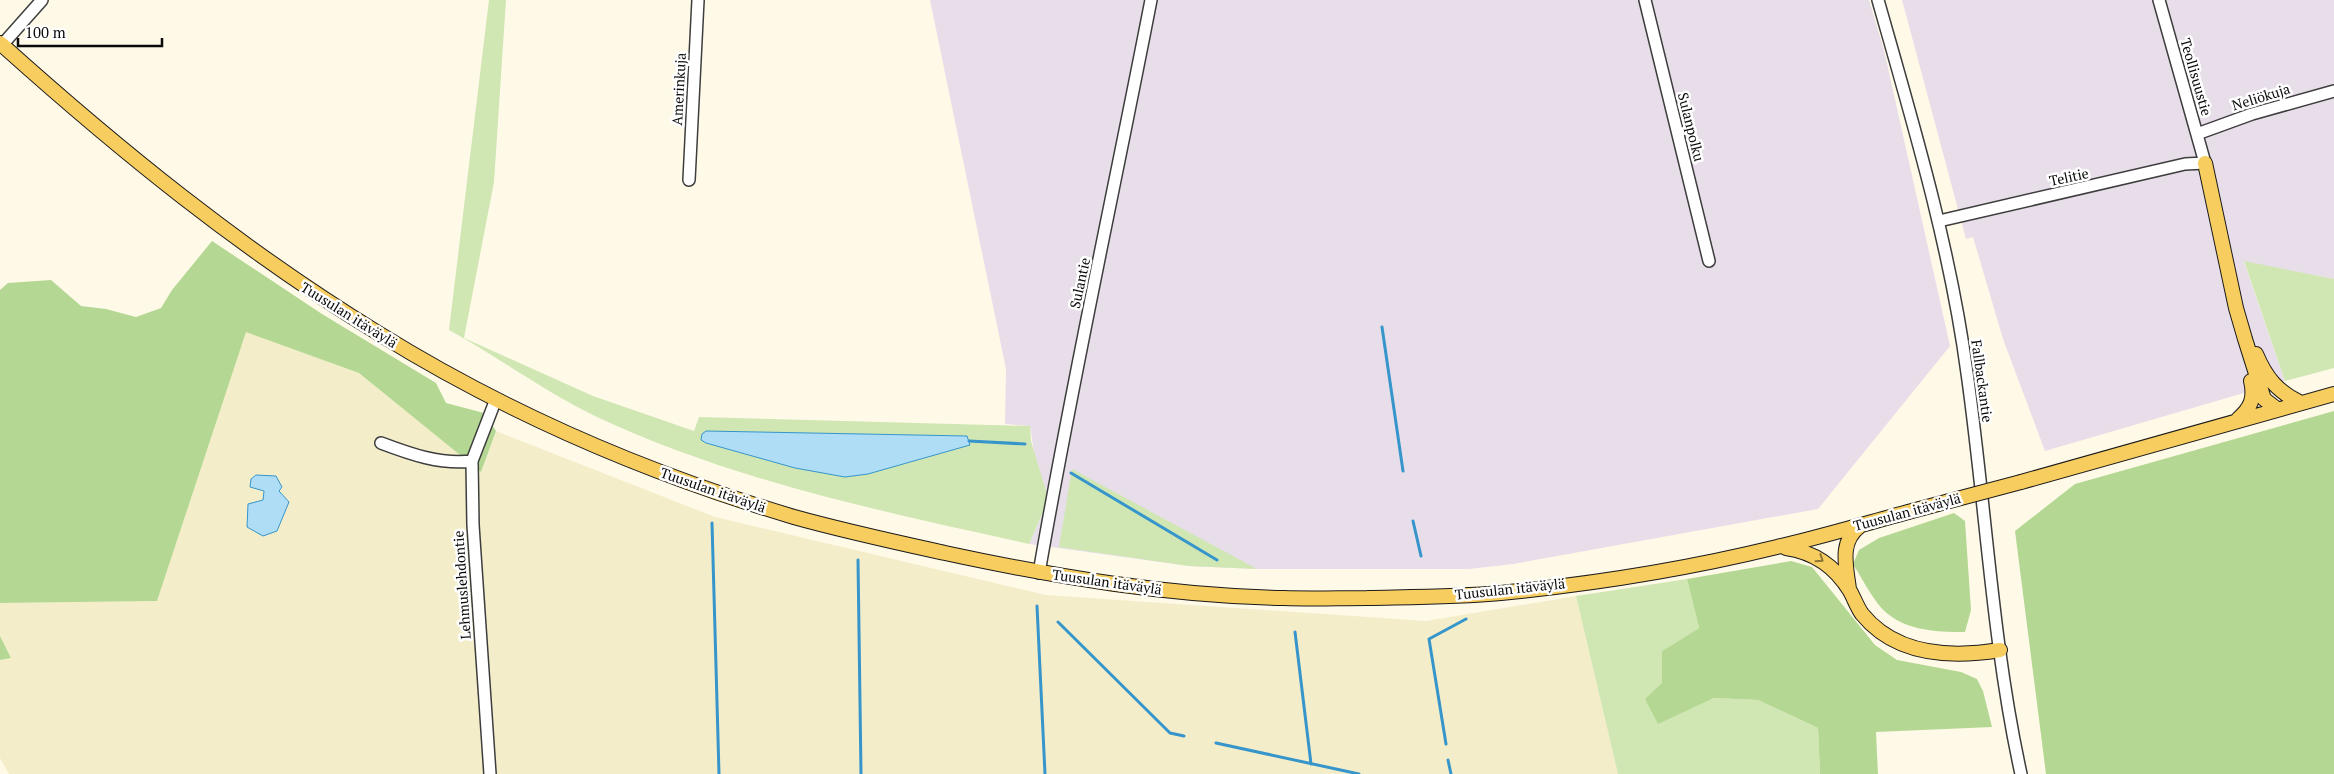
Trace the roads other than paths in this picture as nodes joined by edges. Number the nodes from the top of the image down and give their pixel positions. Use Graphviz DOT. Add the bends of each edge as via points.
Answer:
graph roads {
  1 [pos="42,0"];
  2 [pos="698,0"];
  3 [pos="1151,0"];
  4 [pos="1645,0"];
  5 [pos="1878,0"];
  6 [pos="2159,0"];
  7 [pos="1,44"];
  8 [pos="2334,91"];
  9 [pos="2197,134"];
  10 [pos="2205,163"];
  11 [pos="689,180"];
  12 [pos="1939,221"];
  13 [pos="1709,261"];
  14 [pos="2231,286"];
  15 [pos="2334,394"];
  16 [pos="496,399"];
  17 [pos="2301,403"];
  18 [pos="2277,409"];
  19 [pos="2234,422"];
  20 [pos="381,443"];
  21 [pos="472,461"];
  22 [pos="1863,524"];
  23 [pos="1780,547"];
  24 [pos="1039,573"];
  25 [pos="1849,590"];
  26 [pos="2000,650"];
  27 [pos="490,774"];
  28 [pos="2021,774"];
  1 -- 7 [label="street"];
  2 -- 11 [label="street, Amerinkuja"];
  3 -- 24 [label="street, Sulantie" via="1103,248 1069,401"];
  4 -- 13 [label="street, Sulanpolku"];
  5 -- 12 [label="street, Fallbackantie"];
  6 -- 9 [label="street, Teollisuustie"];
  7 -- 16 [label="main road, Tuusulan itäväylä" via="136,162 286,275 382,336"];
  8 -- 9 [label="street, Neliökuja" via="2252,114"];
  9 -- 10 [label="street, Teollisuustie"];
  10 -- 12 [label="street, Telitie" via="2185,164"];
  10 -- 14 [label="main road"];
  12 -- 26 [label="street, Fallbackantie" via="1967,372"];
  14 -- 17 [label="main road" via="2265,372 2277,389"];
  14 -- 18 [label="main road" via="2258,385 2267,403"];
  14 -- 19 [label="main road" via="2233,310 2253,391 2251,406"];
  15 -- 17 [label="main road, Tuusulan itäväylä"];
  16 -- 21 [label="street, Lehmuslehdontie"];
  16 -- 24 [label="main road, Tuusulan itäväylä" via="628,459 727,496 888,541"];
  17 -- 18 [label="main road, Tuusulan itäväylä"];
  18 -- 19 [label="main road, Tuusulan itäväylä"];
  19 -- 22 [label="main road, Tuusulan itäväylä, bridge"];
  20 -- 21 [label="street" via="411,454 456,463"];
  21 -- 27 [label="street, Lehmuslehdontie" via="473,525"];
  22 -- 23 [label="main road, Tuusulan itäväylä"];
  22 -- 25 [label="main road" via="1853,532 1845,548"];
  23 -- 24 [label="main road, Tuusulan itäväylä" via="1638,574 1501,593 1410,598 1281,598 1181,592"];
  23 -- 25 [label="main road, one-way" via="1799,550 1822,560"];
  25 -- 26 [label="main road" via="1871,624 1906,647 1948,654"];
  26 -- 28 [label="street, Fallbackantie"];
}
